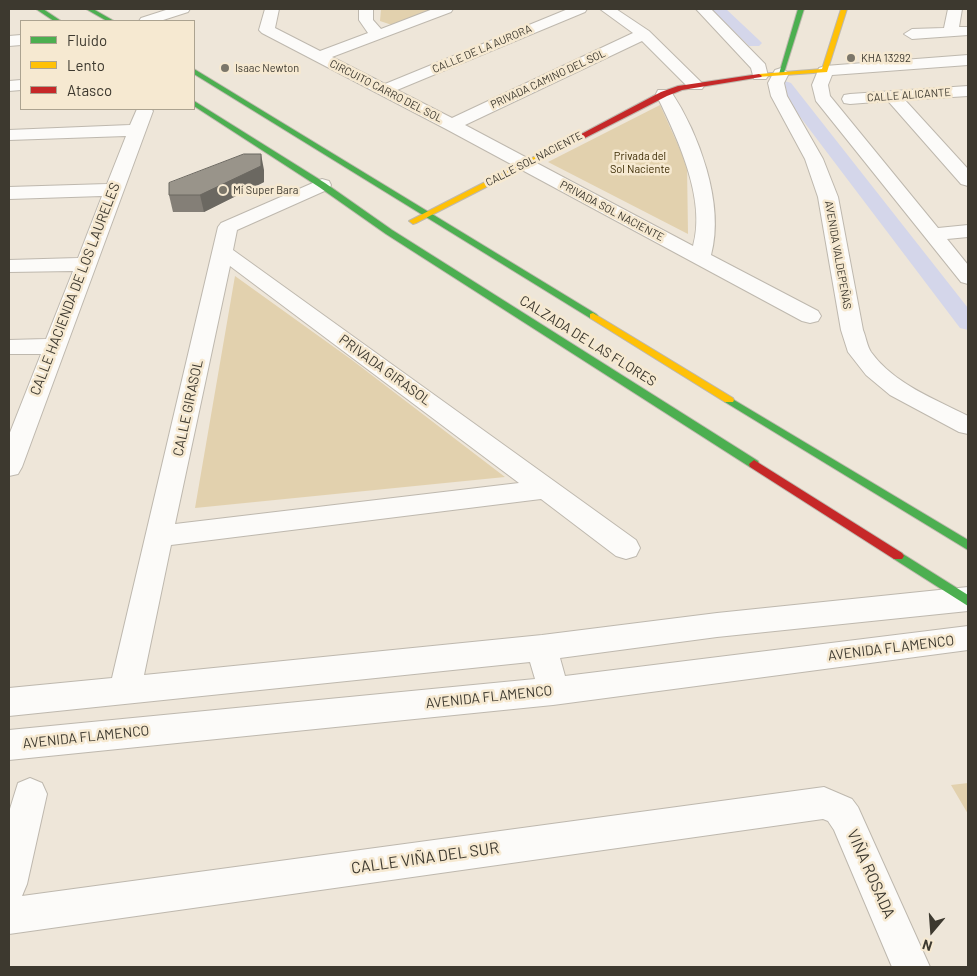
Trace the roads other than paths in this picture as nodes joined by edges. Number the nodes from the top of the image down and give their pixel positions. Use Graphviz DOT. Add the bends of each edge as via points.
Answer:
graph roads {
  1 [pos="39,9"];
  2 [pos="89,9"];
  3 [pos="183,9"];
  4 [pos="272,9"];
  5 [pos="366,9"];
  6 [pos="446,9"];
  7 [pos="580,9"];
  8 [pos="607,9"];
  9 [pos="703,9"];
  10 [pos="801,9"];
  11 [pos="844,9"];
  12 [pos="955,9"];
  13 [pos="56,20"];
  14 [pos="109,20"];
  15 [pos="149,20"];
  16 [pos="968,31"];
  17 [pos="951,32"];
  18 [pos="377,34"];
  19 [pos="644,34"];
  20 [pos="912,34"];
  21 [pos="319,57"];
  22 [pos="968,60"];
  23 [pos="826,66"];
  24 [pos="782,68"];
  25 [pos="195,71"];
  26 [pos="760,71"];
  27 [pos="215,83"];
  28 [pos="683,87"];
  29 [pos="201,88"];
  30 [pos="384,90"];
  31 [pos="968,91"];
  32 [pos="892,96"];
  33 [pos="850,99"];
  34 [pos="195,105"];
  35 [pos="452,125"];
  36 [pos="9,134"];
  37 [pos="523,164"];
  38 [pos="968,180"];
  39 [pos="322,185"];
  40 [pos="112,190"];
  41 [pos="9,193"];
  42 [pos="426,215"];
  43 [pos="968,231"];
  44 [pos="389,232"];
  45 [pos="935,234"];
  46 [pos="968,249"];
  47 [pos="948,250"];
  48 [pos="222,251"];
  49 [pos="700,259"];
  50 [pos="85,264"];
  51 [pos="9,266"];
  52 [pos="968,278"];
  53 [pos="810,316"];
  54 [pos="53,346"];
  55 [pos="9,347"];
  56 [pos="968,426"];
  57 [pos="11,456"];
  58 [pos="547,490"];
  59 [pos="159,536"];
  60 [pos="968,546"];
  61 [pos="626,548"];
  62 [pos="968,600"];
  63 [pos="968,638"];
  64 [pos="542,648"];
  65 [pos="125,689"];
  66 [pos="553,691"];
  67 [pos="9,702"];
  68 [pos="9,745"];
  69 [pos="30,794"];
  70 [pos="840,810"];
  71 [pos="9,884"];
  72 [pos="9,916"];
  73 [pos="911,967"];
  1 -- 13 [label="street"];
  2 -- 14 [label="street"];
  3 -- 15 [label="street"];
  4 -- 21 [label="street, CIRCUITO CARRO DEL SOL" via="267,30"];
  5 -- 18 [label="street" via="366,20"];
  6 -- 18 [label="street"];
  7 -- 30 [label="street, CALLE DE LA AURORA"];
  8 -- 19 [label="street"];
  9 -- 26 [label="street"];
  10 -- 24 [label="street, AVENIDA VALDEPEÑAS"];
  11 -- 23 [label="street"];
  12 -- 17 [label="street"];
  16 -- 17 [label="street"];
  17 -- 20 [label="street"];
  18 -- 21 [label="street"];
  19 -- 28 [label="street"];
  19 -- 35 [label="street, PRIVADA CAMINO DEL SOL"];
  21 -- 30 [label="street, CIRCUITO CARRO DEL SOL"];
  22 -- 23 [label="street"];
  23 -- 24 [label="street, CALLE SOL NACIENTE"];
  23 -- 45 [label="street" via="820,86 822,97"];
  24 -- 26 [label="street, CALLE SOL NACIENTE"];
  24 -- 56 [label="street, AVENIDA VALDEPEÑAS" via="776,83 779,96 814,159 828,197 857,347 881,375 904,392"];
  25 -- 27 [label="street, CALZADA DE LAS FLORES"];
  26 -- 28 [label="street, CALLE SOL NACIENTE"];
  27 -- 29 [label="street"];
  27 -- 42 [label="street, CALZADA DE LAS FLORES"];
  28 -- 37 [label="street, CALLE SOL NACIENTE"];
  28 -- 49 [label="street" via="691,151 706,220 706,237"];
  30 -- 35 [label="street, CIRCUITO CARRO DEL SOL"];
  31 -- 32 [label="street, CALLE ALICANTE"];
  32 -- 33 [label="street, CALLE ALICANTE"];
  32 -- 38 [label="street"];
  34 -- 39 [label="street, CALZADA DE LAS FLORES"];
  35 -- 37 [label="street, CIRCUITO CARRO DEL SOL"];
  36 -- 40 [label="street, CALLE HACIENDA DE LOS LAURELES" via="140,121"];
  37 -- 42 [label="street, CALLE SOL NACIENTE"];
  37 -- 49 [label="street, PRIVADA SOL NACIENTE"];
  39 -- 44 [label="street, CALZADA DE LAS FLORES"];
  39 -- 48 [label="street, CALLE GIRASOL" via="228,227"];
  40 -- 41 [label="street"];
  40 -- 50 [label="street, CALLE HACIENDA DE LOS LAURELES"];
  42 -- 44 [label="street, CALLE SOL NACIENTE"];
  42 -- 60 [label="street, CALZADA DE LAS FLORES"];
  43 -- 45 [label="street"];
  44 -- 62 [label="street, CALZADA DE LAS FLORES"];
  45 -- 47 [label="street"];
  46 -- 47 [label="street"];
  47 -- 52 [label="street"];
  48 -- 58 [label="street, PRIVADA GIRASOL"];
  48 -- 59 [label="street, CALLE GIRASOL"];
  49 -- 53 [label="street, PRIVADA SOL NACIENTE"];
  50 -- 51 [label="street"];
  50 -- 54 [label="street, CALLE HACIENDA DE LOS LAURELES"];
  54 -- 55 [label="street"];
  54 -- 57 [label="street, CALLE HACIENDA DE LOS LAURELES"];
  58 -- 59 [label="street"];
  58 -- 61 [label="street, PRIVADA GIRASOL"];
  59 -- 65 [label="street, CALLE GIRASOL"];
  62 -- 64 [label="street" via="717,625"];
  63 -- 66 [label="street, AVENIDA FLAMENCO"];
  64 -- 65 [label="street"];
  64 -- 66 [label="street"];
  65 -- 67 [label="street"];
  66 -- 68 [label="street, AVENIDA FLAMENCO"];
  69 -- 71 [label="street"];
  70 -- 72 [label="street, CALLE VIÑA DEL SUR" via="816,803"];
  70 -- 73 [label="street, VIÑA ROSADA"];
}
